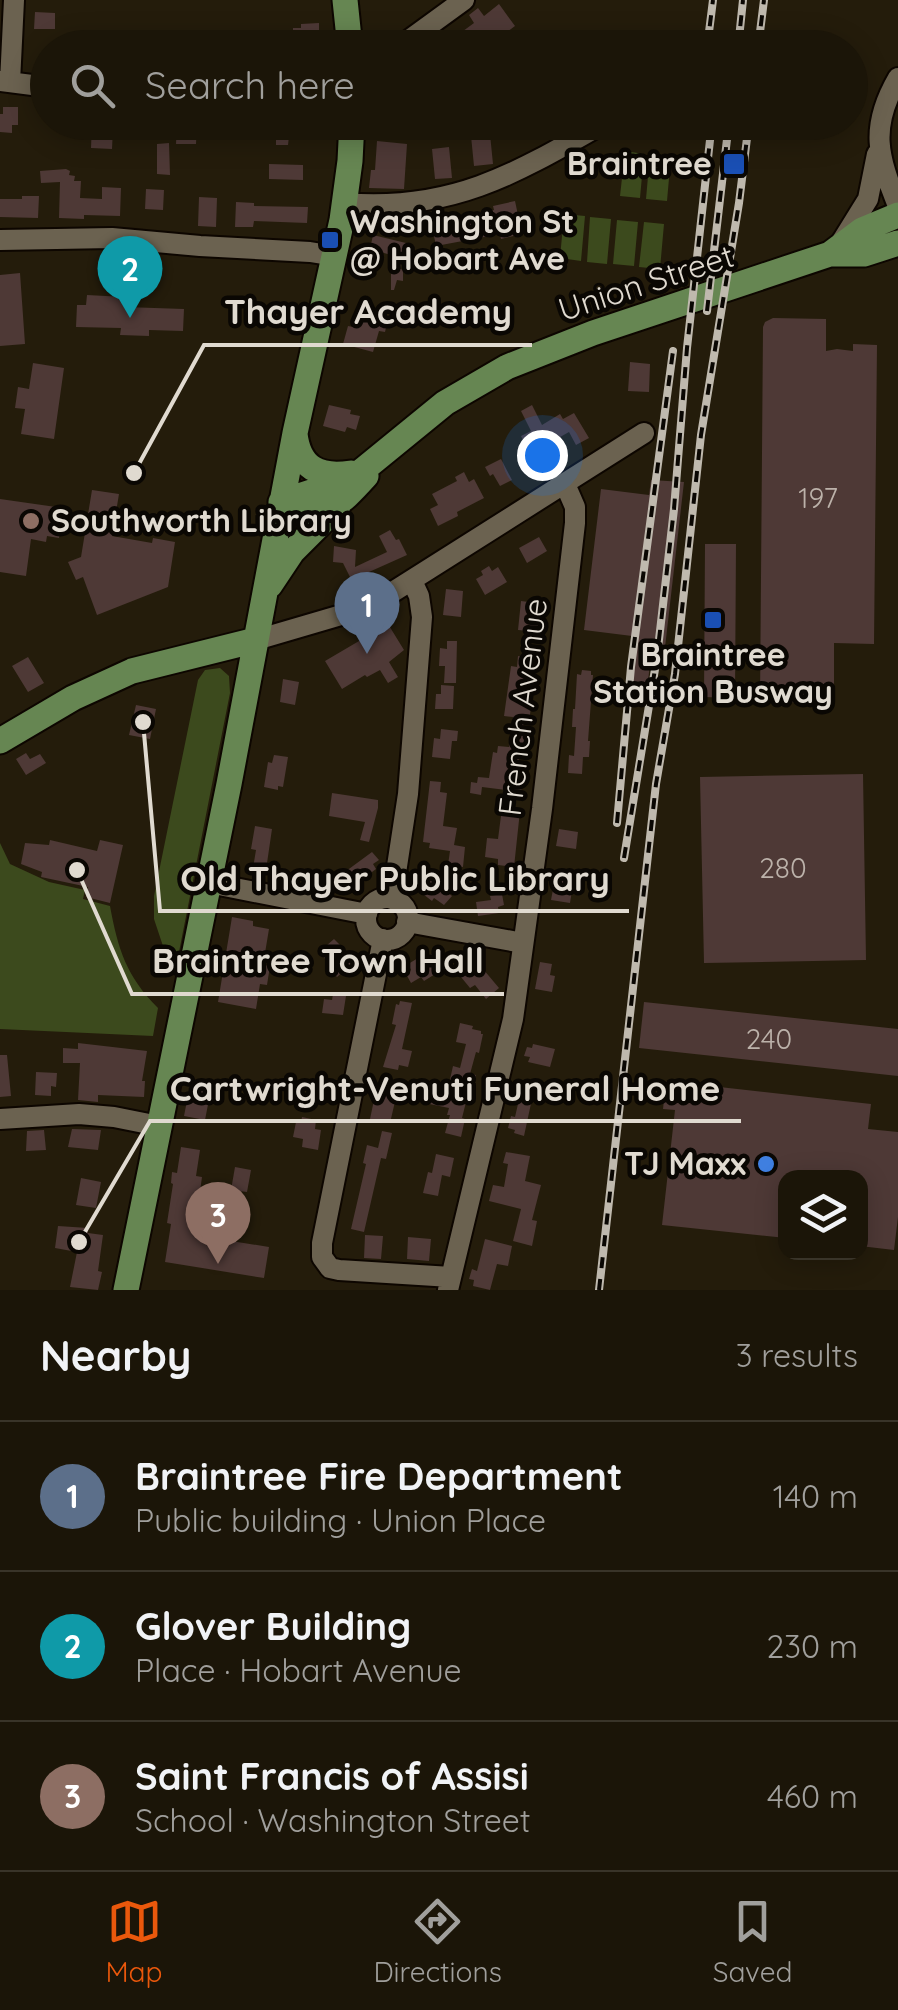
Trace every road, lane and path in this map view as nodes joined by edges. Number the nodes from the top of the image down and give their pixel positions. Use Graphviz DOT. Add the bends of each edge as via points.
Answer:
graph roads {
  1 [pos="14,0"];
  2 [pos="344,0"];
  3 [pos="464,0"];
  4 [pos="348,30"];
  5 [pos="423,30"];
  6 [pos="898,78"];
  7 [pos="5,81"];
  8 [pos="30,84"];
  9 [pos="350,140"];
  10 [pos="574,140"];
  11 [pos="879,147"];
  12 [pos="344,204"];
  13 [pos="898,206"];
  14 [pos="898,215"];
  15 [pos="0,240"];
  16 [pos="898,243"];
  17 [pos="835,250"];
  18 [pos="334,256"];
  19 [pos="294,433"];
  20 [pos="644,434"];
  21 [pos="389,450"];
  22 [pos="565,484"];
  23 [pos="281,502"];
  24 [pos="341,503"];
  25 [pos="412,581"];
  26 [pos="263,598"];
  27 [pos="256,640"];
  28 [pos="0,740"];
  29 [pos="208,883"];
  30 [pos="392,900"];
  31 [pos="367,914"];
  32 [pos="407,922"];
  33 [pos="383,939"];
  34 [pos="523,943"];
  35 [pos="0,1119"];
  36 [pos="159,1126"];
  37 [pos="449,1284"];
  38 [pos="126,1290"];
  1 -- 7 [label="street"];
  2 -- 4 [label="main road"];
  3 -- 5 [label="street"];
  6 -- 11 [label="street" via="882,113"];
  7 -- 8 [label="street"];
  9 -- 12 [label="main road"];
  10 -- 12 [label="street" via="456,195 394,205"];
  11 -- 13 [label="street"];
  11 -- 17 [label="street" via="868,200"];
  12 -- 18 [label="main road"];
  14 -- 17 [label="main road, Union Street"];
  15 -- 18 [label="street" via="112,238"];
  16 -- 17 [label="main road, Union Street" via="864,254"];
  17 -- 21 [label="main road, Union Street" via="517,363 444,403"];
  18 -- 19 [label="main road"];
  19 -- 21 [label="main road" via="300,456 323,473 356,472"];
  19 -- 23 [label="main road"];
  20 -- 22 [label="street"];
  21 -- 23 [label="main road, Union Street" via="350,479"];
  21 -- 24 [label="main road, Union Street"];
  22 -- 25 [label="street"];
  22 -- 34 [label="street, French Avenue" via="576,515"];
  23 -- 24 [label="main road" via="312,512"];
  23 -- 26 [label="main road"];
  24 -- 26 [label="main road, Union Street" via="292,552"];
  25 -- 27 [label="street" via="363,607"];
  25 -- 30 [label="street" via="422,618"];
  26 -- 27 [label="main road"];
  27 -- 28 [label="main road" via="132,671"];
  27 -- 29 [label="main road"];
  29 -- 31 [label="street"];
  29 -- 36 [label="main road"];
  30 -- 31 [label="street" via="376,902"];
  30 -- 32 [label="street" via="405,908"];
  31 -- 33 [label="street" via="368,928"];
  32 -- 33 [label="street" via="398,936"];
  32 -- 34 [label="street"];
  33 -- 37 [label="street" via="322,1243 324,1262 340,1270 442,1275"];
  34 -- 37 [label="street, French Avenue" via="509,1040"];
  35 -- 36 [label="street" via="79,1114"];
  36 -- 38 [label="main road"];
}
